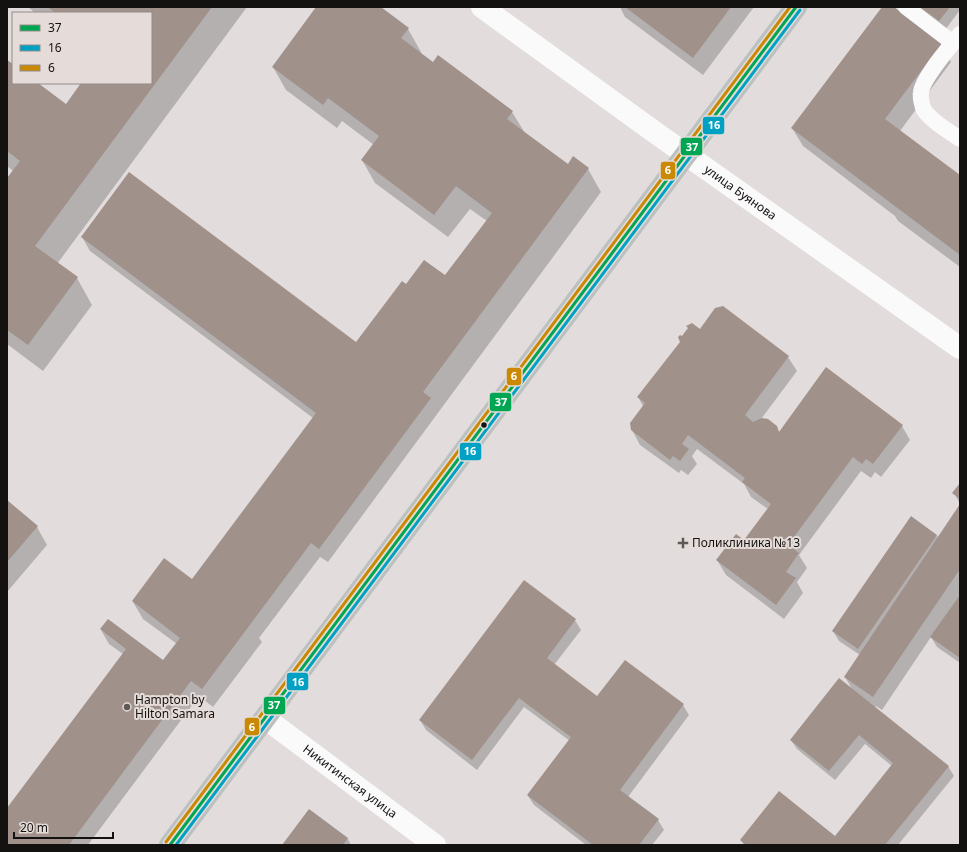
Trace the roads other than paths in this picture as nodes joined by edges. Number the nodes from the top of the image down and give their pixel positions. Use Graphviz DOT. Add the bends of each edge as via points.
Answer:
graph roads {
  1 [pos="482,7"];
  2 [pos="796,7"];
  3 [pos="906,7"];
  4 [pos="957,38"];
  5 [pos="960,139"];
  6 [pos="686,154"];
  7 [pos="960,348"];
  8 [pos="265,718"];
  9 [pos="170,845"];
  10 [pos="435,845"];
  1 -- 6 [label="street, улица Буянова"];
  2 -- 6 [label="main road"];
  3 -- 4 [label="lane"];
  4 -- 5 [label="lane" via="925,80 921,100 924,110"];
  6 -- 7 [label="street, улица Буянова"];
  6 -- 8 [label="main road"];
  8 -- 9 [label="main road"];
  8 -- 10 [label="street, Никитинская улица"];
}
